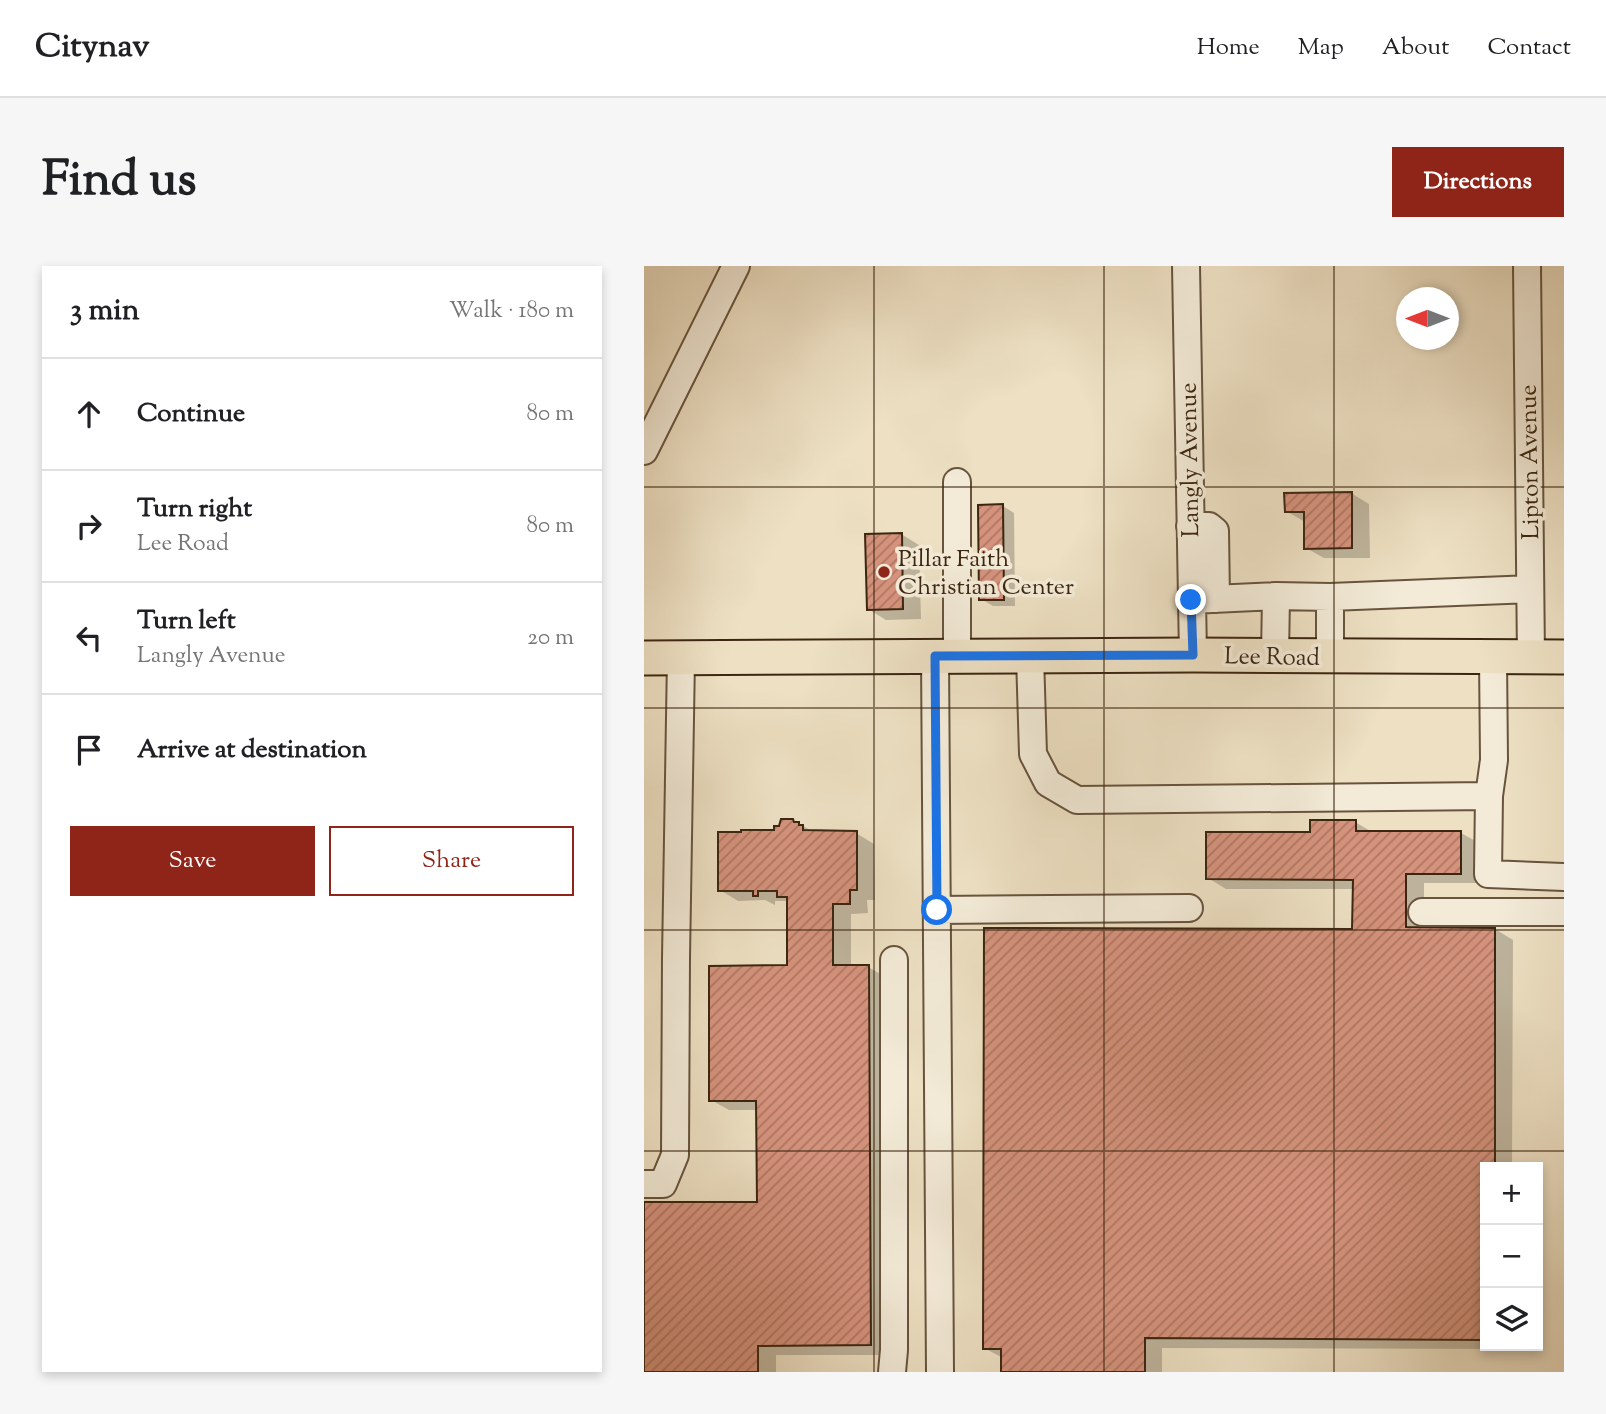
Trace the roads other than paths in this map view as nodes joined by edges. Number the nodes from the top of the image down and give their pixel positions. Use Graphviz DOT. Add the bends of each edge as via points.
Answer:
graph roads {
  1 [pos="736,266"];
  2 [pos="1186,266"];
  3 [pos="1527,266"];
  4 [pos="644,451"];
  5 [pos="957,482"];
  6 [pos="1530,589"];
  7 [pos="1276,596"];
  8 [pos="1330,597"];
  9 [pos="1203,599"];
  10 [pos="1193,655"];
  11 [pos="946,656"];
  12 [pos="1030,656"];
  13 [pos="1275,656"];
  14 [pos="681,657"];
  15 [pos="1330,657"];
  16 [pos="1564,657"];
  17 [pos="644,658"];
  18 [pos="1493,658"];
  19 [pos="1531,658"];
  20 [pos="1489,796"];
  21 [pos="1564,877"];
  22 [pos="1189,908"];
  23 [pos="937,910"];
  24 [pos="1422,912"];
  25 [pos="1564,912"];
  26 [pos="894,960"];
  27 [pos="644,1184"];
  28 [pos="892,1372"];
  29 [pos="940,1372"];
  1 -- 4 [label="street"];
  2 -- 9 [label="street, Langly Avenue" via="1190,526"];
  3 -- 6 [label="street, Lipton Avenue"];
  5 -- 11 [label="street"];
  6 -- 8 [label="street"];
  6 -- 19 [label="street, Lipton Avenue"];
  7 -- 8 [label="street"];
  7 -- 9 [label="street"];
  7 -- 13 [label="street"];
  8 -- 15 [label="street"];
  9 -- 10 [label="street, Langly Avenue"];
  10 -- 12 [label="main road, Lee Road"];
  10 -- 13 [label="main road, Lee Road"];
  11 -- 12 [label="main road, Lee Road"];
  11 -- 14 [label="main road, Lee Road"];
  11 -- 23 [label="street"];
  12 -- 20 [label="street" via="1033,754 1048,783 1077,800"];
  13 -- 15 [label="main road, Lee Road"];
  14 -- 17 [label="main road, Lee Road"];
  14 -- 27 [label="street" via="675,1155 663,1184"];
  15 -- 18 [label="main road, Lee Road"];
  16 -- 19 [label="main road, Lee Road"];
  18 -- 19 [label="main road, Lee Road"];
  18 -- 20 [label="street" via="1494,760"];
  20 -- 21 [label="street" via="1488,874"];
  22 -- 23 [label="street"];
  23 -- 29 [label="street"];
  24 -- 25 [label="street"];
  26 -- 28 [label="street"];
}
